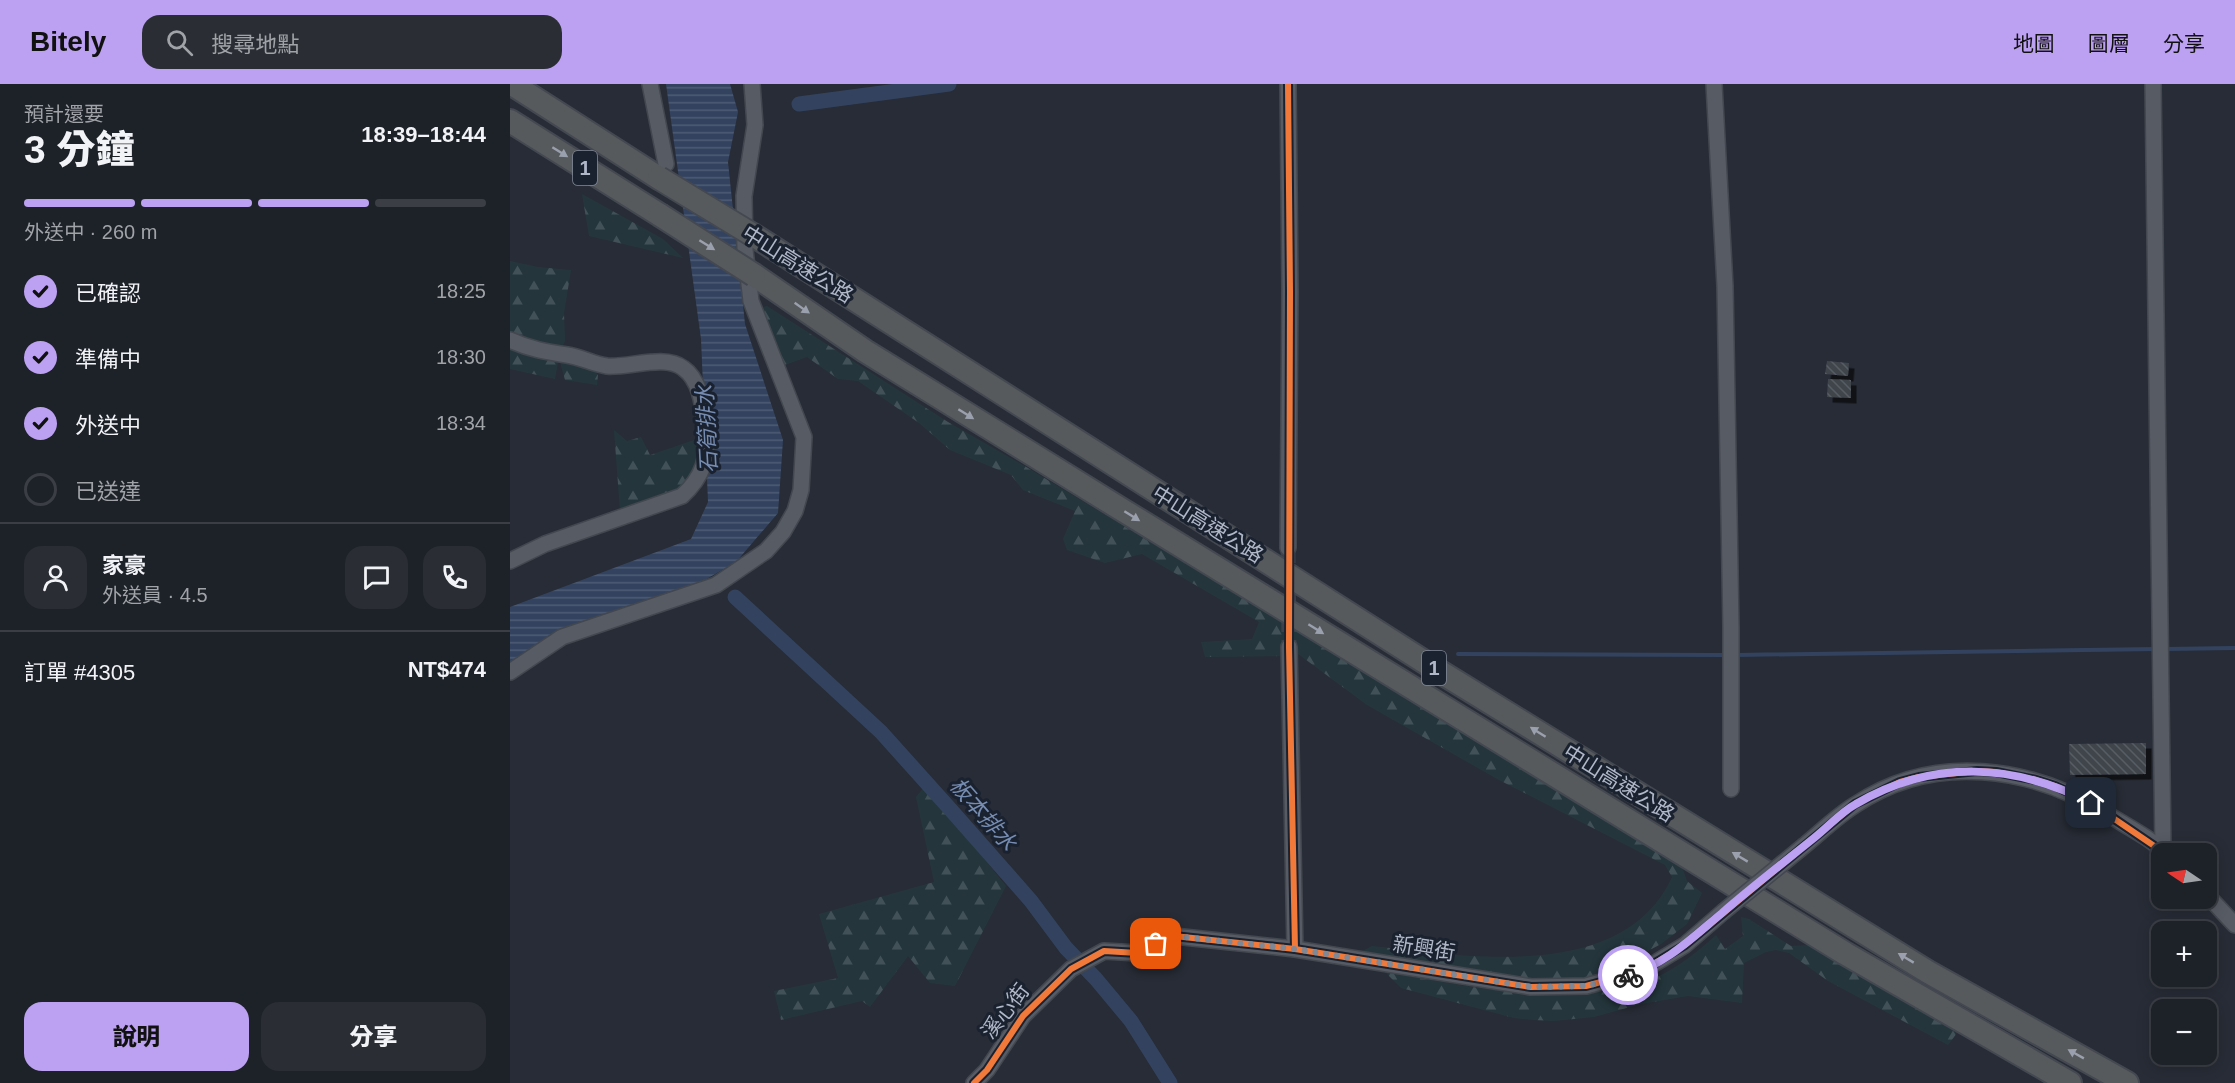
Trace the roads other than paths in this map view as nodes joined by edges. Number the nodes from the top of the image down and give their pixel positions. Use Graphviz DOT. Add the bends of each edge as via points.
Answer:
graph roads {
  1 [pos="512,84"];
  2 [pos="650,84"];
  3 [pos="752,84"];
  4 [pos="1288,84"];
  5 [pos="1714,84"];
  6 [pos="2153,84"];
  7 [pos="510,121"];
  8 [pos="662,171"];
  9 [pos="510,340"];
  10 [pos="1288,548"];
  11 [pos="510,561"];
  12 [pos="1289,647"];
  13 [pos="510,672"];
  14 [pos="1731,789"];
  15 [pos="2151,843"];
  16 [pos="2165,843"];
  17 [pos="2217,906"];
  18 [pos="2235,925"];
  19 [pos="1295,949"];
  20 [pos="1103,951"];
  21 [pos="974,1083"];
  22 [pos="2070,1083"];
  23 [pos="2127,1083"];
  1 -- 8 [label="highway, 中山高速公路 / 1"];
  2 -- 8 [label="street"];
  3 -- 13 [label="street" via="754,125 744,196 745,250 751,301 804,437 801,490 795,511 766,551 716,585 562,637"];
  4 -- 10 [label="street"];
  5 -- 14 [label="street" via="1725,286"];
  6 -- 16 [label="street"];
  7 -- 22 [label="highway, 中山高速公路 / 1, one-way, bridge" via="754,275 865,351 1134,517 1846,954"];
  23 -- 8 [label="highway, 中山高速公路 / 1, one-way, bridge" via="1928,972 1461,686 753,235"];
  9 -- 11 [label="street" via="601,365 653,362 681,366 699,389 708,447 701,472 682,496 545,544"];
  12 -- 19 [label="street"];
  15 -- 19 [label="street, 新興街, bridge" via="2091,803 2055,786 2016,775 1938,773 1900,782 1855,804 1685,945 1642,971 1587,986 1531,987"];
  17 -- 18 [label="street"];
  19 -- 20 [label="street, 新興街" via="1174,936 1138,953"];
  20 -- 21 [label="street, 溪心街" via="1072,968 1023,1016"];
}
